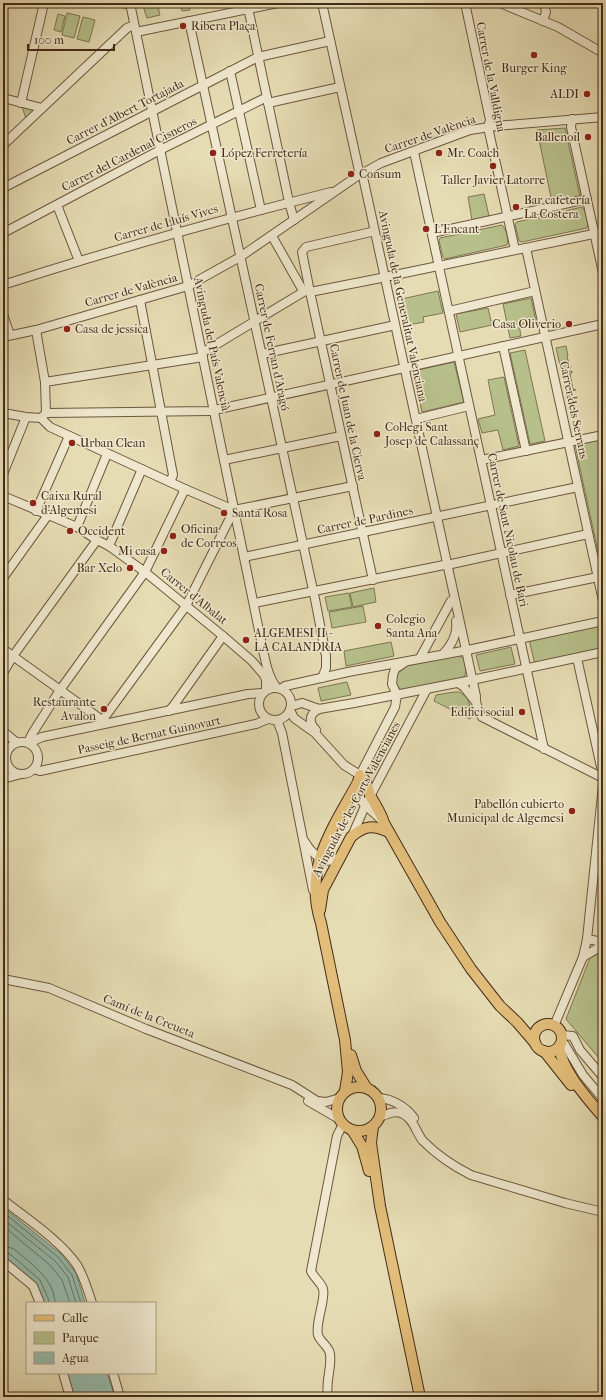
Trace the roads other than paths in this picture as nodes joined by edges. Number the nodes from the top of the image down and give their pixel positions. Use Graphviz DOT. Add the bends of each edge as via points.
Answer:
graph roads {
  1 [pos="44,3"];
  2 [pos="120,3"];
  3 [pos="130,3"];
  4 [pos="278,3"];
  5 [pos="322,3"];
  6 [pos="465,3"];
  7 [pos="500,3"];
  8 [pos="544,3"];
  9 [pos="248,6"];
  10 [pos="189,21"];
  11 [pos="543,21"];
  12 [pos="135,28"];
  13 [pos="330,41"];
  14 [pos="603,54"];
  15 [pos="258,57"];
  16 [pos="230,71"];
  17 [pos="203,86"];
  18 [pos="340,87"];
  19 [pos="3,98"];
  20 [pos="267,100"];
  21 [pos="21,103"];
  22 [pos="42,108"];
  23 [pos="152,112"];
  24 [pos="239,112"];
  25 [pos="603,117"];
  26 [pos="572,119"];
  27 [pos="212,125"];
  28 [pos="488,127"];
  29 [pos="3,145"];
  30 [pos="160,150"];
  31 [pos="414,152"];
  32 [pos="360,175"];
  33 [pos="3,188"];
  34 [pos="337,190"];
  35 [pos="587,199"];
  36 [pos="289,202"];
  37 [pos="57,205"];
  38 [pos="261,210"];
  39 [pos="508,216"];
  40 [pos="232,217"];
  41 [pos="294,220"];
  42 [pos="177,232"];
  43 [pos="370,232"];
  44 [pos="3,233"];
  45 [pos="432,233"];
  46 [pos="599,233"];
  47 [pos="272,236"];
  48 [pos="526,248"];
  49 [pos="515,250"];
  50 [pos="240,257"];
  51 [pos="79,261"];
  52 [pos="439,266"];
  53 [pos="603,272"];
  54 [pos="383,277"];
  55 [pos="3,285"];
  56 [pos="188,286"];
  57 [pos="535,291"];
  58 [pos="307,292"];
  59 [pos="140,300"];
  60 [pos="448,311"];
  61 [pos="3,314"];
  62 [pos="254,322"];
  63 [pos="603,324"];
  64 [pos="391,326"];
  65 [pos="36,330"];
  66 [pos="7,336"];
  67 [pos="545,336"];
  68 [pos="320,342"];
  69 [pos="503,346"];
  70 [pos="202,354"];
  71 [pos="262,354"];
  72 [pos="458,356"];
  73 [pos="151,366"];
  74 [pos="403,368"];
  75 [pos="45,382"];
  76 [pos="330,384"];
  77 [pos="271,398"];
  78 [pos="469,406"];
  79 [pos="214,411"];
  80 [pos="161,412"];
  81 [pos="3,413"];
  82 [pos="44,416"];
  83 [pos="26,417"];
  84 [pos="416,419"];
  85 [pos="603,434"];
  86 [pos="69,436"];
  87 [pos="342,436"];
  88 [pos="568,442"];
  89 [pos="282,448"];
  90 [pos="526,451"];
  91 [pos="107,454"];
  92 [pos="224,460"];
  93 [pos="481,460"];
  94 [pos="142,469"];
  95 [pos="3,474"];
  96 [pos="170,482"];
  97 [pos="353,486"];
  98 [pos="578,488"];
  99 [pos="185,489"];
  100 [pos="3,496"];
  101 [pos="293,498"];
  102 [pos="491,506"];
  103 [pos="234,510"];
  104 [pos="36,511"];
  105 [pos="48,515"];
  106 [pos="435,518"];
  107 [pos="77,527"];
  108 [pos="363,532"];
  109 [pos="588,534"];
  110 [pos="97,540"];
  111 [pos="303,545"];
  112 [pos="109,546"];
  113 [pos="501,554"];
  114 [pos="244,557"];
  115 [pos="446,565"];
  116 [pos="145,572"];
  117 [pos="598,577"];
  118 [pos="3,578"];
  119 [pos="373,580"];
  120 [pos="313,592"];
  121 [pos="510,595"];
  122 [pos="451,601"];
  123 [pos="603,601"];
  124 [pos="254,603"];
  125 [pos="186,606"];
  126 [pos="603,621"];
  127 [pos="224,636"];
  128 [pos="520,639"];
  129 [pos="3,649"];
  130 [pos="263,650"];
  131 [pos="466,650"];
  132 [pos="603,652"];
  133 [pos="442,655"];
  134 [pos="13,656"];
  135 [pos="420,658"];
  136 [pos="577,658"];
  137 [pos="252,661"];
  138 [pos="408,661"];
  139 [pos="526,669"];
  140 [pos="3,673"];
  141 [pos="322,678"];
  142 [pos="472,680"];
  143 [pos="458,683"];
  144 [pos="279,688"];
  145 [pos="427,689"];
  146 [pos="60,690"];
  147 [pos="264,691"];
  148 [pos="397,695"];
  149 [pos="475,701"];
  150 [pos="291,708"];
  151 [pos="319,709"];
  152 [pos="169,711"];
  153 [pos="268,718"];
  154 [pos="277,720"];
  155 [pos="100,723"];
  156 [pos="3,731"];
  157 [pos="28,743"];
  158 [pos="14,744"];
  159 [pos="3,747"];
  160 [pos="544,749"];
  161 [pos="335,756"];
  162 [pos="34,769"];
  163 [pos="21,774"];
  164 [pos="603,777"];
  165 [pos="359,778"];
  166 [pos="3,779"];
  167 [pos="603,785"];
  168 [pos="371,796"];
  169 [pos="365,806"];
  170 [pos="386,827"];
  171 [pos="352,837"];
  172 [pos="303,840"];
  173 [pos="319,858"];
  174 [pos="339,858"];
  175 [pos="314,896"];
  176 [pos="321,923"];
  177 [pos="587,939"];
  178 [pos="603,942"];
  179 [pos="603,945"];
  180 [pos="583,957"];
  181 [pos="3,979"];
  182 [pos="517,1022"];
  183 [pos="540,1026"];
  184 [pos="554,1026"];
  185 [pos="345,1040"];
  186 [pos="560,1041"];
  187 [pos="535,1043"];
  188 [pos="544,1051"];
  189 [pos="603,1077"];
  190 [pos="284,1082"];
  191 [pos="366,1087"];
  192 [pos="342,1094"];
  193 [pos="379,1098"];
  194 [pos="587,1098"];
  195 [pos="603,1099"];
  196 [pos="380,1117"];
  197 [pos="603,1117"];
  198 [pos="345,1125"];
  199 [pos="373,1126"];
  200 [pos="432,1148"];
  201 [pos="3,1200"];
  202 [pos="380,1206"];
  203 [pos="603,1212"];
  204 [pos="3,1261"];
  205 [pos="40,1302"];
  206 [pos="92,1302"];
  207 [pos="63,1374"];
  208 [pos="113,1374"];
  209 [pos="70,1397"];
  210 [pos="120,1397"];
  211 [pos="328,1397"];
  212 [pos="420,1397"];
  1 -- 21 [label="street"];
  2 -- 3 [label="street"];
  3 -- 12 [label="street, Avinguda del País Valencià"];
  4 -- 9 [label="street"];
  5 -- 13 [label="street, Avinguda de la Generalitat Valenciana"];
  6 -- 28 [label="street, Carrer de la Valldigna" via="490,120"];
  7 -- 11 [label="street"];
  8 -- 11 [label="street" via="546,12"];
  9 -- 10 [label="street"];
  9 -- 15 [label="street"];
  10 -- 12 [label="street"];
  10 -- 17 [label="street, Carrer de Ferran d'Aragó"];
  11 -- 14 [label="street"];
  12 -- 22 [label="street" via="127,28"];
  12 -- 23 [label="street, Avinguda del País Valencià"];
  13 -- 15 [label="street, Carrer d'Albert Tortajada"];
  13 -- 18 [label="street, Avinguda de la Generalitat Valenciana"];
  15 -- 16 [label="street, Carrer d'Albert Tortajada"];
  15 -- 20 [label="street"];
  16 -- 17 [label="street, Carrer d'Albert Tortajada"];
  16 -- 24 [label="street"];
  17 -- 23 [label="street, Carrer d'Albert Tortajada"];
  17 -- 27 [label="street, Carrer de Ferran d'Aragó"];
  18 -- 20 [label="street, Carrer del Cardenal Cisneros"];
  18 -- 32 [label="street, Avinguda de la Generalitat Valenciana"];
  19 -- 21 [label="street"];
  20 -- 24 [label="street, Carrer del Cardenal Cisneros"];
  20 -- 36 [label="street"];
  21 -- 22 [label="street"];
  22 -- 29 [label="street"];
  23 -- 30 [label="street, Avinguda del País Valencià"];
  23 -- 33 [label="street, Carrer d'Albert Tortajada"];
  24 -- 27 [label="street, Carrer del Cardenal Cisneros"];
  24 -- 38 [label="street"];
  25 -- 26 [label="street, Carrer de València"];
  26 -- 28 [label="street, Carrer de València"];
  26 -- 35 [label="street"];
  27 -- 30 [label="street, Carrer del Cardenal Cisneros"];
  27 -- 40 [label="street, Carrer de Ferran d'Aragó"];
  28 -- 31 [label="street, Carrer de València" via="470,130"];
  28 -- 39 [label="street, Carrer de la Valldigna"];
  30 -- 37 [label="street, Carrer del Cardenal Cisneros"];
  30 -- 42 [label="street, Avinguda del País Valencià"];
  31 -- 32 [label="street, Carrer de València" via="382,163"];
  31 -- 45 [label="street, Carrer de Sant Nicolau de Bari"];
  32 -- 34 [label="street, Carrer de València"];
  32 -- 43 [label="street, Avinguda de la Generalitat Valenciana"];
  32 -- 54 [label="street, Avinguda de la Generalitat Valenciana"];
  34 -- 36 [label="street, Carrer de Lluís Vives"];
  34 -- 41 [label="street, Carrer de València"];
  35 -- 39 [label="street"];
  35 -- 46 [label="street"];
  36 -- 38 [label="street, Carrer de Lluís Vives"];
  36 -- 41 [label="street"];
  37 -- 44 [label="street, Carrer del Cardenal Cisneros"];
  37 -- 51 [label="street"];
  38 -- 40 [label="street, Carrer de Lluís Vives"];
  39 -- 45 [label="street"];
  39 -- 49 [label="street, Carrer de la Valldigna"];
  40 -- 42 [label="street, Carrer de Lluís Vives"];
  40 -- 50 [label="street, Carrer de Ferran d'Aragó"];
  41 -- 47 [label="street, Carrer de València"];
  42 -- 51 [label="street, Carrer de Lluís Vives"];
  42 -- 56 [label="street, Avinguda del País Valencià"];
  43 -- 54 [label="street, Avinguda de la Generalitat Valenciana"];
  43 -- 58 [label="street, Carrer de Juan de la Cierva" via="302,250"];
  45 -- 52 [label="street, Carrer de Sant Nicolau de Bari"];
  46 -- 48 [label="street"];
  46 -- 53 [label="street"];
  47 -- 50 [label="street, Carrer de València"];
  47 -- 58 [label="street" via="302,289"];
  48 -- 49 [label="street"];
  48 -- 57 [label="street, Carrer dels Serrans"];
  49 -- 52 [label="street"];
  50 -- 56 [label="street, Carrer de València"];
  50 -- 62 [label="street, Carrer de Ferran d'Aragó"];
  51 -- 55 [label="street, Carrer de Lluís Vives"];
  52 -- 54 [label="street"];
  52 -- 60 [label="street, Carrer de Sant Nicolau de Bari"];
  54 -- 58 [label="street"];
  54 -- 64 [label="street, Avinguda de la Generalitat Valenciana"];
  54 -- 74 [label="street, Avinguda de la Generalitat Valenciana"];
  56 -- 59 [label="street, Carrer de València"];
  56 -- 70 [label="street, Avinguda del País Valencià"];
  57 -- 60 [label="street"];
  57 -- 67 [label="street, Carrer dels Serrans"];
  58 -- 62 [label="street"];
  58 -- 68 [label="street, Carrer de Juan de la Cierva"];
  59 -- 65 [label="street, Carrer de València"];
  59 -- 73 [label="street"];
  60 -- 72 [label="street, Carrer de Sant Nicolau de Bari"];
  61 -- 66 [label="street"];
  62 -- 70 [label="street"];
  62 -- 71 [label="street, Carrer de Ferran d'Aragó"];
  63 -- 67 [label="street"];
  64 -- 68 [label="street"];
  64 -- 74 [label="street, Avinguda de la Generalitat Valenciana"];
  65 -- 66 [label="street, Carrer de València"];
  65 -- 75 [label="street"];
  67 -- 69 [label="street"];
  67 -- 88 [label="street, Carrer dels Serrans"];
  68 -- 71 [label="street"];
  68 -- 76 [label="street, Carrer de Juan de la Cierva"];
  69 -- 72 [label="street"];
  69 -- 90 [label="street"];
  70 -- 73 [label="street"];
  70 -- 79 [label="street, Avinguda del País Valencià"];
  71 -- 77 [label="street, Carrer de Ferran d'Aragó"];
  72 -- 74 [label="street"];
  72 -- 78 [label="street, Carrer de Sant Nicolau de Bari"];
  73 -- 75 [label="street"];
  73 -- 80 [label="street"];
  74 -- 76 [label="street"];
  74 -- 84 [label="street, Avinguda de la Generalitat Valenciana"];
  74 -- 106 [label="street, Avinguda de la Generalitat Valenciana"];
  75 -- 82 [label="street"];
  76 -- 77 [label="street"];
  76 -- 87 [label="street, Carrer de Juan de la Cierva"];
  77 -- 79 [label="street"];
  77 -- 89 [label="street, Carrer de Ferran d'Aragó"];
  78 -- 84 [label="street"];
  78 -- 93 [label="street, Carrer de Sant Nicolau de Bari"];
  79 -- 80 [label="street"];
  79 -- 92 [label="street, Avinguda del País Valencià"];
  80 -- 82 [label="street"];
  80 -- 96 [label="street" via="173,475"];
  81 -- 83 [label="street"];
  82 -- 83 [label="street"];
  82 -- 86 [label="street" via="50,427"];
  83 -- 95 [label="street"];
  84 -- 106 [label="street, Avinguda de la Generalitat Valenciana"];
  85 -- 88 [label="street"];
  86 -- 91 [label="street"];
  86 -- 104 [label="street"];
  87 -- 89 [label="street"];
  87 -- 97 [label="street, Carrer de Juan de la Cierva"];
  88 -- 90 [label="street"];
  88 -- 98 [label="street, Carrer dels Serrans"];
  89 -- 92 [label="street"];
  89 -- 101 [label="street, Carrer de Ferran d'Aragó"];
  90 -- 93 [label="street"];
  91 -- 94 [label="street"];
  91 -- 107 [label="street"];
  92 -- 103 [label="street, Avinguda del País Valencià"];
  93 -- 102 [label="street, Carrer de Sant Nicolau de Bari"];
  94 -- 96 [label="street"];
  94 -- 112 [label="street"];
  96 -- 99 [label="street"];
  97 -- 101 [label="street"];
  97 -- 108 [label="street, Carrer de Juan de la Cierva"];
  98 -- 102 [label="street, Carrer de Pardines"];
  98 -- 109 [label="street, Carrer dels Serrans"];
  99 -- 103 [label="street"];
  99 -- 116 [label="street"];
  100 -- 104 [label="street, Carrer d'Albalat"];
  101 -- 103 [label="street"];
  101 -- 111 [label="street, Carrer de Ferran d'Aragó"];
  102 -- 106 [label="street, Carrer de Pardines"];
  102 -- 113 [label="street, Carrer de Sant Nicolau de Bari"];
  103 -- 114 [label="street, Avinguda del País Valencià"];
  103 -- 125 [label="street"];
  104 -- 105 [label="street, Carrer d'Albalat"];
  105 -- 107 [label="street, Carrer d'Albalat"];
  105 -- 118 [label="street"];
  106 -- 108 [label="street, Carrer de Pardines"];
  106 -- 115 [label="street, Avinguda de la Generalitat Valenciana"];
  107 -- 110 [label="street, Carrer d'Albalat"];
  108 -- 111 [label="street, Carrer de Pardines"];
  108 -- 119 [label="street, Carrer de Juan de la Cierva"];
  109 -- 113 [label="street"];
  109 -- 117 [label="street, Carrer dels Serrans"];
  110 -- 112 [label="street, Carrer d'Albalat"];
  110 -- 134 [label="street"];
  111 -- 114 [label="street, Carrer de Pardines"];
  111 -- 120 [label="street, Carrer de Ferran d'Aragó"];
  112 -- 116 [label="street, Carrer d'Albalat"];
  113 -- 115 [label="street"];
  113 -- 121 [label="street, Carrer de Sant Nicolau de Bari"];
  114 -- 124 [label="street, Avinguda del País Valencià"];
  115 -- 119 [label="street"];
  115 -- 122 [label="street, Avinguda de la Generalitat Valenciana"];
  115 -- 131 [label="street, Avinguda de la Generalitat Valenciana"];
  116 -- 125 [label="street, Carrer d'Albalat"];
  116 -- 146 [label="street"];
  117 -- 121 [label="street"];
  117 -- 123 [label="street, Carrer dels Serrans"];
  119 -- 120 [label="street"];
  120 -- 124 [label="street"];
  120 -- 141 [label="street, Carrer de Ferran d'Aragó" via="326,656 326,668"];
  121 -- 128 [label="street, Carrer de Sant Nicolau de Bari"];
  122 -- 133 [label="street, Avinguda de la Generalitat Valenciana" via="456,634"];
  122 -- 135 [label="street"];
  124 -- 130 [label="street, Avinguda del País Valencià"];
  125 -- 127 [label="street, Carrer d'Albalat"];
  125 -- 155 [label="street"];
  126 -- 128 [label="street"];
  127 -- 137 [label="street, Carrer d'Albalat"];
  127 -- 152 [label="street"];
  128 -- 131 [label="street"];
  128 -- 139 [label="street, Carrer de Sant Nicolau de Bari"];
  129 -- 134 [label="street"];
  130 -- 137 [label="street" via="261,656"];
  130 -- 144 [label="street, Avinguda del País Valencià" via="269,674"];
  131 -- 133 [label="street"];
  131 -- 142 [label="street"];
  132 -- 136 [label="street"];
  133 -- 135 [label="street"];
  134 -- 140 [label="street"];
  134 -- 146 [label="street"];
  135 -- 138 [label="street"];
  136 -- 139 [label="street"];
  136 -- 164 [label="street"];
  137 -- 147 [label="street, Carrer d'Albalat" via="264,675"];
  138 -- 141 [label="street"];
  138 -- 148 [label="street, Avinguda de les Corts Valencianes" via="395,669 393,675 392,684"];
  139 -- 142 [label="street"];
  139 -- 160 [label="street, Carrer de Sant Nicolau de Bari"];
  141 -- 144 [label="street"];
  142 -- 143 [label="street"];
  142 -- 149 [label="street"];
  143 -- 145 [label="street"];
  143 -- 149 [label="street"];
  144 -- 147 [label="street"];
  144 -- 150 [label="street" via="290,696"];
  145 -- 148 [label="street"];
  145 -- 168 [label="street, Avinguda de les Corts Valencianes"];
  146 -- 155 [label="street"];
  146 -- 157 [label="street"];
  147 -- 152 [label="street, Passeig de Bernat Guinovart"];
  147 -- 153 [label="street" via="260,697 259,707"];
  148 -- 151 [label="street"];
  148 -- 165 [label="street, Avinguda de les Corts Valencianes" via="395,707"];
  149 -- 160 [label="street" via="482,717"];
  150 -- 151 [label="street" via="302,703"];
  150 -- 154 [label="street" via="283,718"];
  150 -- 161 [label="street" via="294,718 315,733"];
  151 -- 161 [label="street" via="313,712 310,722"];
  152 -- 155 [label="street, Passeig de Bernat Guinovart"];
  153 -- 154 [label="street"];
  153 -- 162 [label="street, Passeig de Bernat Guinovart" via="256,724 40,771"];
  154 -- 172 [label="street" via="282,733"];
  155 -- 157 [label="street, Passeig de Bernat Guinovart" via="42,737"];
  156 -- 158 [label="street"];
  157 -- 158 [label="street"];
  157 -- 162 [label="street" via="35,748 38,755 38,763"];
  158 -- 159 [label="street"];
  158 -- 163 [label="street" via="6,754 6,761 12,770"];
  160 -- 164 [label="street"];
  161 -- 165 [label="street"];
  162 -- 163 [label="street"];
  163 -- 166 [label="street"];
  165 -- 168 [label="main road" via="366,781"];
  165 -- 169 [label="street" via="358,797"];
  165 -- 173 [label="main road, Avinguda de les Corts Valencianes"];
  167 -- 177 [label="street"];
  168 -- 169 [label="street, Avinguda de les Corts Valencianes"];
  168 -- 170 [label="main road"];
  169 -- 170 [label="street"];
  169 -- 171 [label="street, Avinguda de les Corts Valencianes"];
  170 -- 171 [label="main road" via="358,830"];
  170 -- 182 [label="main road" via="440,922 471,969 500,1006"];
  171 -- 174 [label="main road, Avinguda de les Corts Valencianes"];
  172 -- 173 [label="street"];
  172 -- 175 [label="street"];
  173 -- 174 [label="street" via="332,861"];
  173 -- 175 [label="main road, Avinguda de les Corts Valencianes"];
  174 -- 176 [label="main road, Avinguda de les Corts Valencianes" via="323,890"];
  175 -- 176 [label="main road, Avinguda de les Corts Valencianes"];
  176 -- 185 [label="main road"];
  177 -- 178 [label="street"];
  177 -- 180 [label="street"];
  179 -- 180 [label="street"];
  180 -- 184 [label="street"];
  181 -- 190 [label="street, Camí de la Creueta" via="49,988 146,1029"];
  182 -- 183 [label="main road"];
  182 -- 187 [label="main road"];
  183 -- 184 [label="main road"];
  183 -- 187 [label="main road" via="535,1034"];
  184 -- 186 [label="main road" via="560,1031"];
  185 -- 191 [label="main road" via="356,1071"];
  185 -- 192 [label="main road" via="348,1072"];
  186 -- 188 [label="main road" via="552,1051"];
  186 -- 189 [label="street" via="573,1036 580,1050"];
  186 -- 194 [label="main road" via="562,1061"];
  186 -- 195 [label="street"];
  187 -- 188 [label="main road"];
  188 -- 194 [label="main road" via="572,1086"];
  190 -- 192 [label="street, Camí de la Creueta" via="316,1101 326,1102"];
  190 -- 198 [label="street, Camí de la Creueta"];
  191 -- 192 [label="main road" via="353,1087"];
  191 -- 193 [label="main road"];
  192 -- 198 [label="main road" via="337,1110"];
  193 -- 196 [label="main road" via="382,1107"];
  193 -- 200 [label="street" via="398,1104 408,1111 417,1121"];
  194 -- 197 [label="main road"];
  196 -- 199 [label="main road"];
  196 -- 200 [label="street" via="398,1112 406,1116"];
  198 -- 199 [label="main road" via="361,1131"];
  198 -- 202 [label="main road" via="362,1146"];
  198 -- 211 [label="street" via="337,1136 311,1271 324,1290 318,1336 330,1354"];
  199 -- 202 [label="main road" via="371,1143"];
  200 -- 203 [label="street" via="447,1161 471,1175"];
  201 -- 206 [label="street" via="58,1243 69,1255 78,1267"];
  202 -- 212 [label="main road"];
  204 -- 205 [label="street" via="34,1286"];
  207 -- 209 [label="street"];
  208 -- 210 [label="street"];
}
